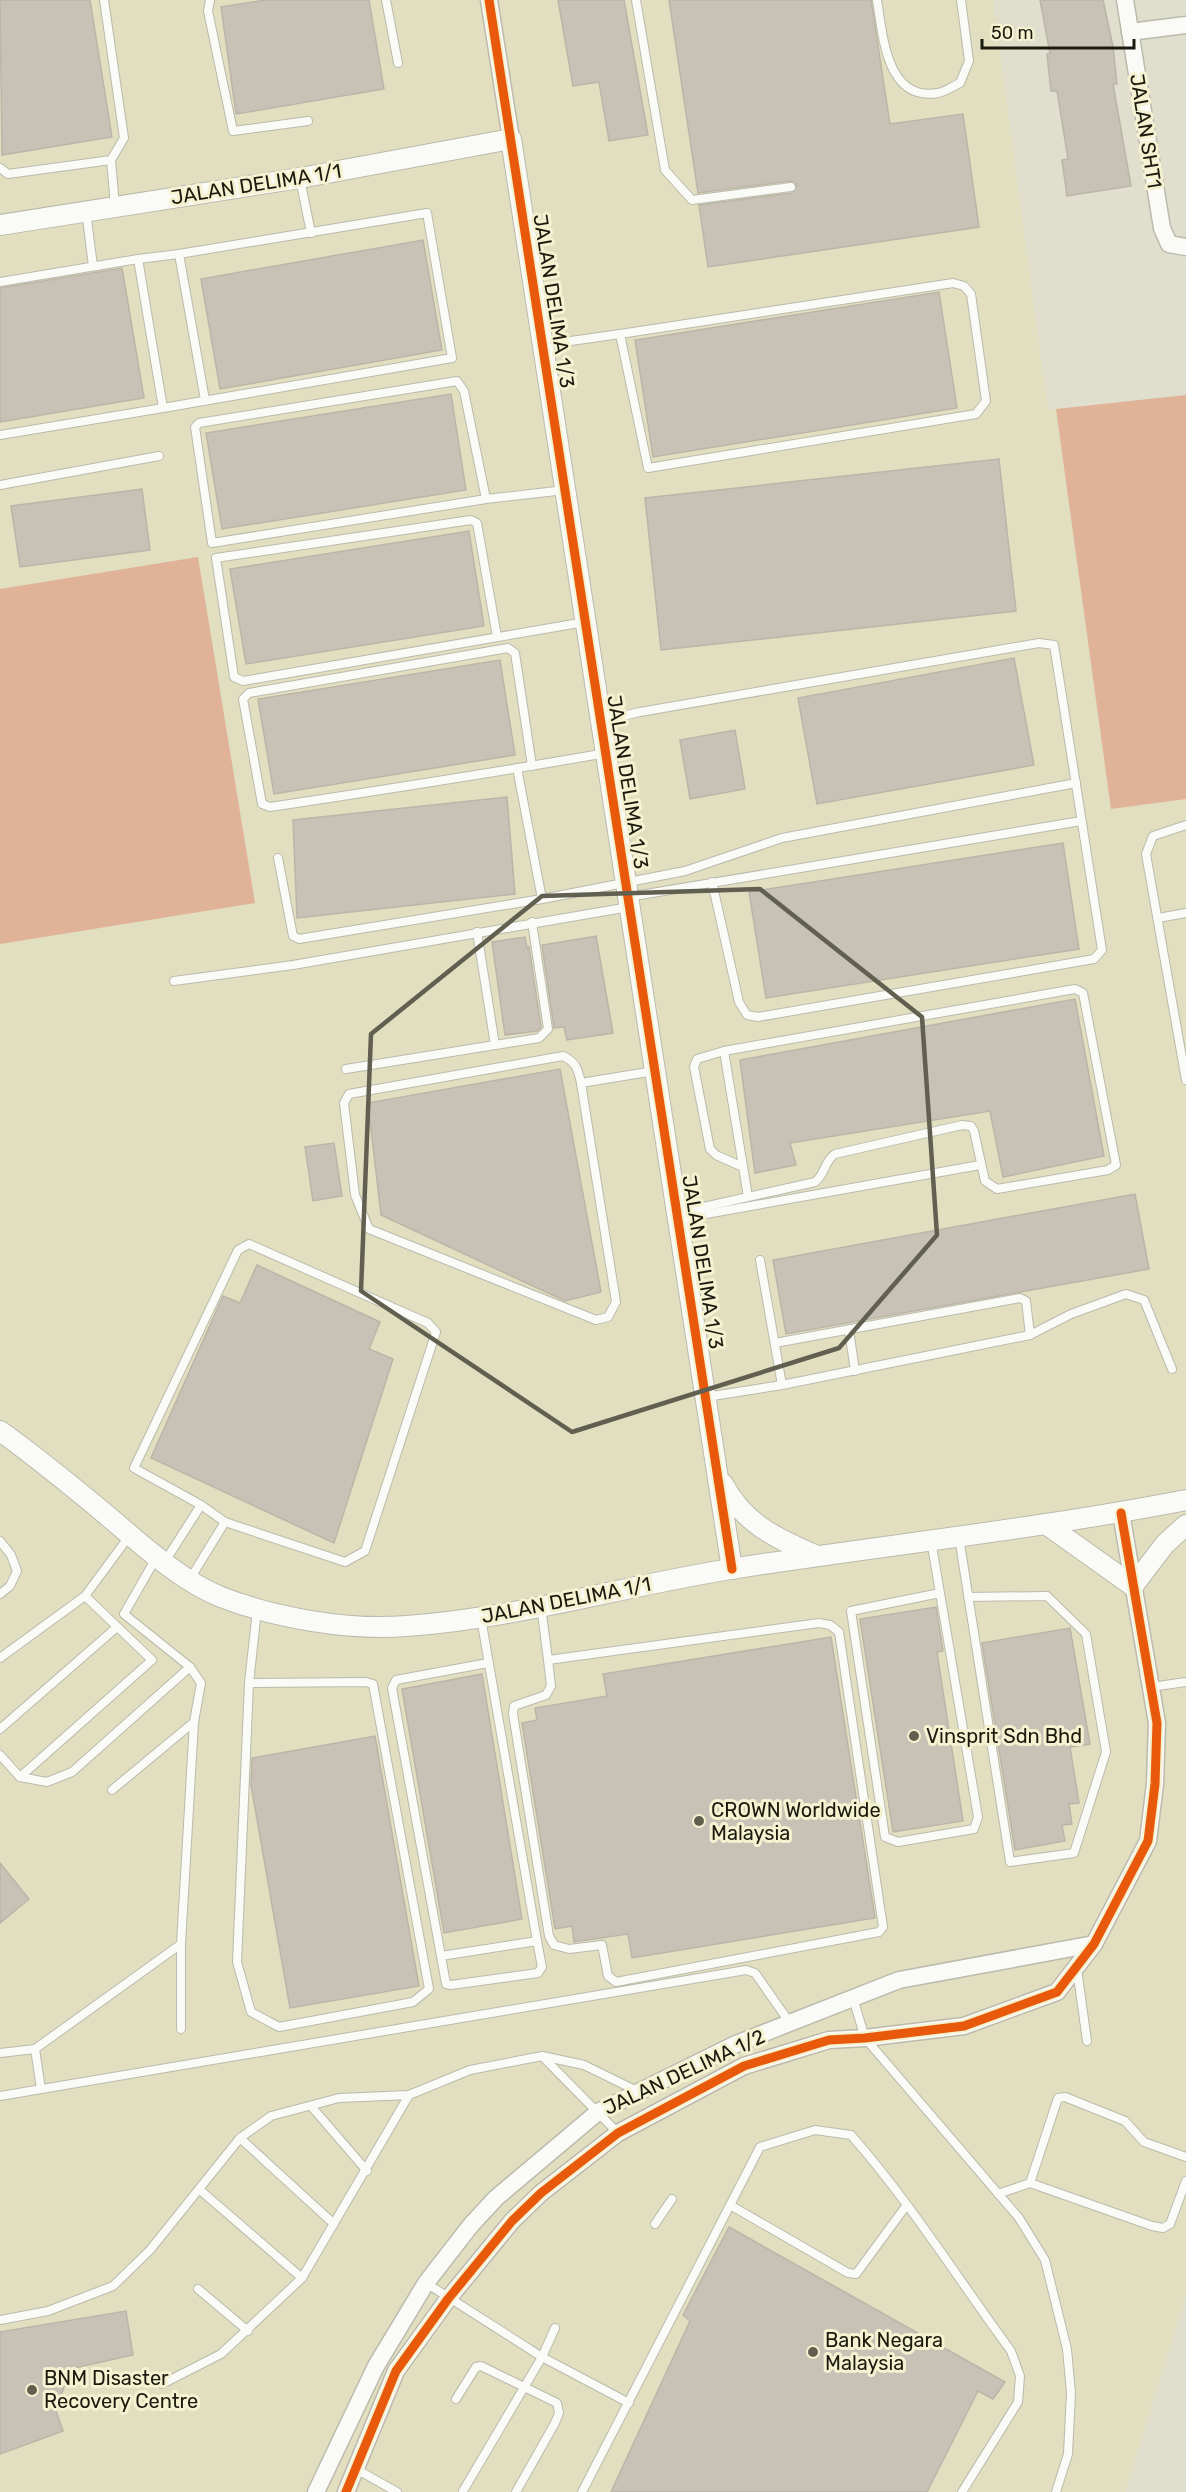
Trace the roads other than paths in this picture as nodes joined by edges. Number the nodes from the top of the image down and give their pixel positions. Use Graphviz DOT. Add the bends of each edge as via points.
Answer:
graph roads {
  1 [pos="104,0"];
  2 [pos="210,0"];
  3 [pos="386,0"];
  4 [pos="489,0"];
  5 [pos="636,0"];
  6 [pos="877,0"];
  7 [pos="961,0"];
  8 [pos="1125,0"];
  9 [pos="1186,25"];
  10 [pos="1130,32"];
  11 [pos="398,63"];
  12 [pos="308,121"];
  13 [pos="511,139"];
  14 [pos="111,160"];
  15 [pos="0,168"];
  16 [pos="300,178"];
  17 [pos="791,187"];
  18 [pos="115,206"];
  19 [pos="86,211"];
  20 [pos="0,225"];
  21 [pos="311,233"];
  22 [pos="1186,247"];
  23 [pos="179,254"];
  24 [pos="138,259"];
  25 [pos="93,266"];
  26 [pos="0,282"];
  27 [pos="620,334"];
  28 [pos="543,345"];
  29 [pos="205,400"];
  30 [pos="163,408"];
  31 [pos="0,435"];
  32 [pos="159,456"];
  33 [pos="0,485"];
  34 [pos="565,490"];
  35 [pos="486,499"];
  36 [pos="585,622"];
  37 [pos="497,637"];
  38 [pos="601,721"];
  39 [pos="606,753"];
  40 [pos="532,766"];
  41 [pos="517,768"];
  42 [pos="1076,783"];
  43 [pos="1081,821"];
  44 [pos="1186,825"];
  45 [pos="278,858"];
  46 [pos="712,882"];
  47 [pos="628,896"];
  48 [pos="542,899"];
  49 [pos="1186,913"];
  50 [pos="1158,918"];
  51 [pos="532,922"];
  52 [pos="477,932"];
  53 [pos="174,981"];
  54 [pos="495,1045"];
  55 [pos="724,1051"];
  56 [pos="346,1069"];
  57 [pos="655,1071"];
  58 [pos="1186,1080"];
  59 [pos="581,1083"];
  60 [pos="980,1165"];
  61 [pos="743,1167"];
  62 [pos="748,1197"];
  63 [pos="677,1216"];
  64 [pos="760,1260"];
  65 [pos="849,1330"];
  66 [pos="1030,1335"];
  67 [pos="775,1343"];
  68 [pos="1172,1369"];
  69 [pos="855,1371"];
  70 [pos="782,1385"];
  71 [pos="705,1397"];
  72 [pos="0,1431"];
  73 [pos="717,1474"];
  74 [pos="1186,1500"];
  75 [pos="201,1505"];
  76 [pos="1120,1513"];
  77 [pos="225,1522"];
  78 [pos="1046,1524"];
  79 [pos="1186,1525"];
  80 [pos="130,1535"];
  81 [pos="959,1536"];
  82 [pos="931,1540"];
  83 [pos="0,1541"];
  84 [pos="817,1556"];
  85 [pos="160,1560"];
  86 [pos="732,1569"];
  87 [pos="190,1579"];
  88 [pos="1133,1586"];
  89 [pos="940,1593"];
  90 [pos="0,1594"];
  91 [pos="85,1596"];
  92 [pos="968,1597"];
  93 [pos="541,1605"];
  94 [pos="258,1610"];
  95 [pos="481,1617"];
  96 [pos="117,1626"];
  97 [pos="0,1658"];
  98 [pos="548,1660"];
  99 [pos="488,1663"];
  100 [pos="190,1667"];
  101 [pos="1186,1682"];
  102 [pos="249,1683"];
  103 [pos="1151,1687"];
  104 [pos="194,1722"];
  105 [pos="0,1729"];
  106 [pos="0,1755"];
  107 [pos="20,1777"];
  108 [pos="112,1791"];
  109 [pos="537,1941"];
  110 [pos="181,1944"];
  111 [pos="1094,1944"];
  112 [pos="1074,1948"];
  113 [pos="441,1956"];
  114 [pos="1077,1966"];
  115 [pos="853,1998"];
  116 [pos="790,2023"];
  117 [pos="182,2029"];
  118 [pos="865,2038"];
  119 [pos="1087,2041"];
  120 [pos="35,2049"];
  121 [pos="0,2053"];
  122 [pos="542,2056"];
  123 [pos="41,2089"];
  124 [pos="637,2091"];
  125 [pos="0,2096"];
  126 [pos="409,2096"];
  127 [pos="311,2106"];
  128 [pos="598,2112"];
  129 [pos="618,2133"];
  130 [pos="240,2138"];
  131 [pos="1186,2157"];
  132 [pos="367,2171"];
  133 [pos="1186,2181"];
  134 [pos="1030,2182"];
  135 [pos="200,2190"];
  136 [pos="998,2194"];
  137 [pos="672,2199"];
  138 [pos="730,2205"];
  139 [pos="906,2206"];
  140 [pos="334,2224"];
  141 [pos="655,2224"];
  142 [pos="302,2278"];
  143 [pos="426,2283"];
  144 [pos="198,2289"];
  145 [pos="448,2299"];
  146 [pos="0,2320"];
  147 [pos="555,2328"];
  148 [pos="248,2331"];
  149 [pos="542,2357"];
  150 [pos="162,2384"];
  151 [pos="524,2385"];
  152 [pos="456,2399"];
  153 [pos="629,2403"];
  154 [pos="356,2469"];
  155 [pos="463,2491"];
  156 [pos="316,2492"];
  157 [pos="346,2492"];
  158 [pos="397,2492"];
  159 [pos="516,2492"];
  160 [pos="582,2492"];
  161 [pos="962,2492"];
  162 [pos="1056,2492"];
  1 -- 14 [label="lane" via="124,138"];
  2 -- 12 [label="lane" via="208,10 233,131"];
  3 -- 11 [label="lane"];
  4 -- 13 [label="street, JALAN DELIMA 1/3"];
  5 -- 17 [label="lane" via="665,170 692,201"];
  6 -- 7 [label="lane" via="888,61 904,85 939,93 960,83 969,61"];
  8 -- 10 [label="street, JALAN SHT1"];
  9 -- 10 [label="street"];
  10 -- 22 [label="street, JALAN SHT1" via="1162,228 1169,244"];
  13 -- 16 [label="street, JALAN DELIMA 1/1"];
  13 -- 28 [label="street, JALAN DELIMA 1/3"];
  14 -- 15 [label="lane" via="8,174"];
  14 -- 18 [label="lane"];
  16 -- 18 [label="street, JALAN DELIMA 1/1"];
  16 -- 21 [label="lane"];
  18 -- 19 [label="street, JALAN DELIMA 1/1"];
  19 -- 20 [label="street, JALAN DELIMA 1/1"];
  19 -- 25 [label="lane"];
  21 -- 23 [label="lane"];
  21 -- 29 [label="lane" via="427,213 452,358"];
  23 -- 24 [label="lane"];
  23 -- 29 [label="lane"];
  24 -- 25 [label="lane"];
  24 -- 30 [label="lane"];
  25 -- 26 [label="lane"];
  27 -- 27 [label="lane" via="953,283 972,294 986,401 976,414 648,468"];
  27 -- 28 [label="lane"];
  28 -- 34 [label="street, JALAN DELIMA 1/3"];
  29 -- 30 [label="lane"];
  30 -- 31 [label="lane"];
  32 -- 33 [label="lane"];
  34 -- 35 [label="lane"];
  34 -- 36 [label="street, JALAN DELIMA 1/3"];
  35 -- 35 [label="lane" via="464,391 457,381 199,423 195,428 212,543"];
  36 -- 37 [label="lane"];
  36 -- 38 [label="street, JALAN DELIMA 1/3"];
  37 -- 37 [label="lane" via="477,524 471,520 216,558 234,677 238,680"];
  38 -- 39 [label="street, JALAN DELIMA 1/3"];
  38 -- 42 [label="lane" via="1039,643 1054,645"];
  39 -- 40 [label="lane"];
  39 -- 47 [label="street, JALAN DELIMA 1/3"];
  40 -- 41 [label="lane"];
  40 -- 41 [label="lane" via="515,653 508,648 249,693 243,699 262,804 270,807"];
  41 -- 48 [label="lane"];
  42 -- 43 [label="lane"];
  42 -- 47 [label="lane" via="783,838 685,871"];
  43 -- 46 [label="lane"];
  43 -- 46 [label="lane" via="1102,950 1094,959 758,1017 747,1015 739,1002"];
  44 -- 50 [label="lane" via="1153,836 1146,854"];
  45 -- 48 [label="lane" via="293,936 299,939"];
  46 -- 47 [label="lane"];
  47 -- 48 [label="lane"];
  47 -- 51 [label="lane"];
  47 -- 57 [label="street, JALAN DELIMA 1/3"];
  49 -- 50 [label="lane"];
  50 -- 58 [label="lane"];
  51 -- 52 [label="lane"];
  51 -- 54 [label="lane" via="548,1029 539,1038"];
  52 -- 53 [label="lane" via="293,965"];
  52 -- 54 [label="lane"];
  54 -- 56 [label="lane"];
  55 -- 60 [label="lane" via="1075,989 1083,993 1116,1165 1108,1170 997,1189 986,1181"];
  55 -- 61 [label="lane"];
  55 -- 61 [label="lane" via="697,1059 694,1067 710,1149"];
  57 -- 59 [label="lane"];
  57 -- 63 [label="street, JALAN DELIMA 1/3"];
  59 -- 59 [label="lane" via="572,1060 563,1056 349,1094 344,1103 355,1195 369,1229 596,1320 608,1317 616,1302"];
  60 -- 62 [label="lane" via="974,1131 971,1126 962,1125 835,1154 815,1182"];
  60 -- 63 [label="lane"];
  61 -- 62 [label="lane"];
  62 -- 63 [label="lane"];
  63 -- 71 [label="street, JALAN DELIMA 1/3"];
  64 -- 67 [label="lane"];
  65 -- 66 [label="lane" via="1020,1298 1026,1301"];
  65 -- 67 [label="lane"];
  65 -- 69 [label="lane"];
  66 -- 68 [label="lane" via="1071,1314 1125,1294 1137,1295 1144,1300"];
  66 -- 69 [label="lane"];
  67 -- 70 [label="lane"];
  69 -- 70 [label="lane"];
  70 -- 71 [label="lane"];
  71 -- 73 [label="street, JALAN DELIMA 1/3"];
  72 -- 80 [label="street, JALAN DELIMA 1/1"];
  73 -- 84 [label="street" via="734,1505 764,1530"];
  73 -- 86 [label="street, JALAN DELIMA 1/3"];
  74 -- 76 [label="street, JALAN DELIMA 1/1"];
  75 -- 77 [label="lane"];
  75 -- 77 [label="lane" via="134,1468 238,1250 249,1244 428,1323 436,1332 364,1551 345,1562"];
  75 -- 85 [label="lane"];
  76 -- 78 [label="street, JALAN DELIMA 1/1"];
  76 -- 88 [label="street, JALAN DELIMA 1/2"];
  77 -- 87 [label="lane"];
  78 -- 81 [label="street, JALAN DELIMA 1/1"];
  78 -- 88 [label="street"];
  79 -- 88 [label="street" via="1160,1550"];
  80 -- 85 [label="street, JALAN DELIMA 1/1"];
  80 -- 91 [label="lane"];
  81 -- 82 [label="street, JALAN DELIMA 1/1"];
  81 -- 92 [label="lane"];
  82 -- 84 [label="street, JALAN DELIMA 1/1"];
  82 -- 89 [label="lane"];
  83 -- 90 [label="lane" via="17,1571 10,1586"];
  84 -- 86 [label="street, JALAN DELIMA 1/1"];
  85 -- 87 [label="street, JALAN DELIMA 1/1"];
  85 -- 100 [label="lane" via="124,1614"];
  86 -- 93 [label="street, JALAN DELIMA 1/1"];
  87 -- 94 [label="street, JALAN DELIMA 1/1" via="217,1596"];
  88 -- 103 [label="street, JALAN DELIMA 1/2"];
  89 -- 89 [label="lane" via="851,1611 885,1836 898,1842 974,1829 978,1817"];
  91 -- 96 [label="lane"];
  91 -- 97 [label="lane"];
  92 -- 92 [label="lane" via="1047,1596 1086,1634 1106,1752 1074,1852 1010,1862"];
  93 -- 95 [label="street, JALAN DELIMA 1/1"];
  93 -- 98 [label="lane"];
  94 -- 95 [label="street, JALAN DELIMA 1/1" via="365,1626 406,1626"];
  94 -- 102 [label="lane"];
  95 -- 99 [label="lane"];
  96 -- 105 [label="lane"];
  96 -- 107 [label="lane" via="152,1660"];
  98 -- 98 [label="lane" via="551,1686 546,1695 514,1706 513,1714 549,1936 554,1945 569,1949 602,1945 608,1976 616,1982 879,1932 883,1927 839,1632 819,1623"];
  99 -- 109 [label="lane"];
  99 -- 113 [label="lane" via="396,1680 392,1688"];
  100 -- 104 [label="lane" via="201,1683"];
  100 -- 107 [label="lane" via="72,1772 47,1782"];
  101 -- 103 [label="lane"];
  102 -- 102 [label="lane" via="373,1684 429,1989 413,2002 279,2027 251,2013 237,1962"];
  103 -- 111 [label="street, JALAN DELIMA 1/2" via="1157,1733 1148,1841"];
  104 -- 108 [label="lane"];
  104 -- 110 [label="lane"];
  106 -- 107 [label="lane"];
  109 -- 113 [label="lane"];
  109 -- 113 [label="lane" via="542,1967 538,1973 451,1985 446,1984"];
  110 -- 117 [label="lane"];
  110 -- 120 [label="lane"];
  111 -- 112 [label="street, JALAN DELIMA 1/2"];
  111 -- 114 [label="street, JALAN DELIMA 1/2"];
  112 -- 114 [label="lane"];
  112 -- 115 [label="street, JALAN DELIMA 1/2" via="899,1980"];
  114 -- 118 [label="street, JALAN DELIMA 1/2" via="1057,1992 964,2026"];
  114 -- 119 [label="lane"];
  115 -- 116 [label="street, JALAN DELIMA 1/2"];
  115 -- 118 [label="lane"];
  116 -- 123 [label="lane" via="755,1973 746,1970"];
  116 -- 124 [label="street, JALAN DELIMA 1/2"];
  118 -- 129 [label="street, JALAN DELIMA 1/2" via="829,2040 744,2066"];
  118 -- 136 [label="lane"];
  120 -- 121 [label="lane"];
  120 -- 123 [label="lane"];
  122 -- 124 [label="lane" via="584,2065"];
  122 -- 126 [label="lane" via="470,2070"];
  122 -- 128 [label="lane"];
  123 -- 125 [label="lane"];
  124 -- 128 [label="street, JALAN DELIMA 1/2"];
  126 -- 127 [label="lane" via="339,2098"];
  126 -- 132 [label="lane"];
  127 -- 130 [label="lane" via="271,2116"];
  127 -- 132 [label="lane"];
  128 -- 129 [label="lane"];
  128 -- 143 [label="street, JALAN DELIMA 1/2" via="496,2198"];
  129 -- 145 [label="street, JALAN DELIMA 1/2" via="541,2193 512,2221"];
  130 -- 135 [label="lane"];
  130 -- 140 [label="lane"];
  131 -- 134 [label="lane" via="1144,2142 1125,2121 1065,2097 1058,2098"];
  132 -- 140 [label="lane"];
  133 -- 134 [label="lane" via="1170,2224 1163,2228"];
  134 -- 136 [label="lane"];
  135 -- 142 [label="lane"];
  135 -- 146 [label="lane" via="150,2250 113,2286 48,2311"];
  136 -- 162 [label="lane" via="1019,2218 1044,2260 1067,2349 1071,2393 1068,2454"];
  137 -- 141 [label="lane"];
  138 -- 139 [label="lane" via="856,2274"];
  138 -- 139 [label="lane" via="760,2147 814,2130 851,2135 887,2176"];
  138 -- 153 [label="lane"];
  139 -- 161 [label="lane" via="1011,2351 1020,2376 1018,2402"];
  140 -- 142 [label="lane"];
  142 -- 148 [label="lane"];
  143 -- 145 [label="lane"];
  143 -- 156 [label="street, JALAN DELIMA 1/2" via="376,2366"];
  144 -- 148 [label="lane"];
  145 -- 149 [label="lane"];
  145 -- 154 [label="street, JALAN DELIMA 1/2" via="396,2371"];
  147 -- 149 [label="lane"];
  148 -- 150 [label="lane" via="221,2354"];
  149 -- 151 [label="lane"];
  149 -- 153 [label="lane"];
  151 -- 152 [label="lane" via="476,2367"];
  151 -- 155 [label="lane"];
  151 -- 159 [label="lane" via="557,2403 559,2413"];
  153 -- 160 [label="lane"];
  154 -- 157 [label="street, JALAN DELIMA 1/2"];
  154 -- 158 [label="lane"];
}
